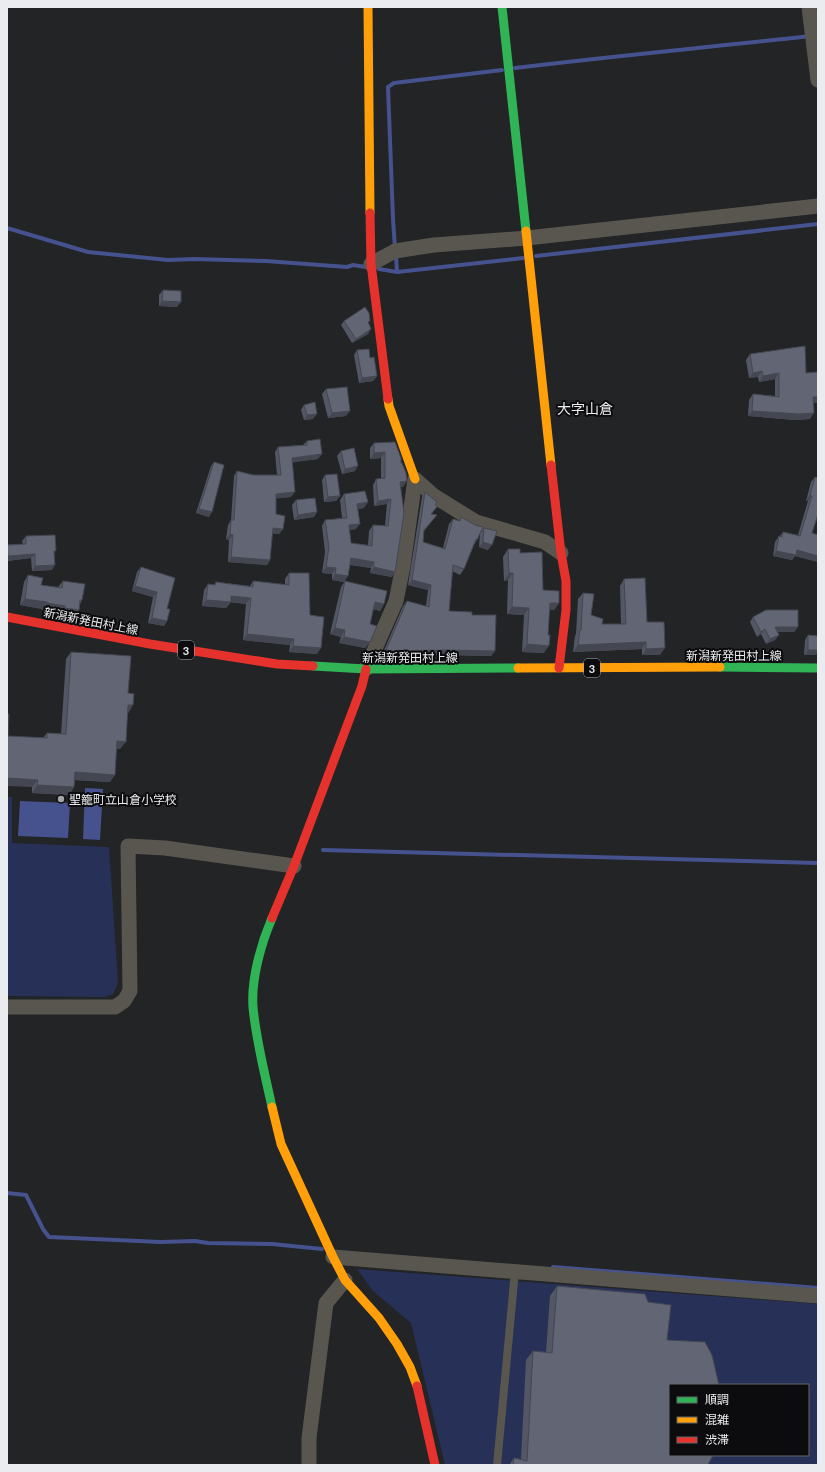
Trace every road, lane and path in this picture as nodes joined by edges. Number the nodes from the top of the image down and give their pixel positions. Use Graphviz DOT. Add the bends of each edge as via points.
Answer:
graph roads {
  1 [pos="368,7"];
  2 [pos="502,7"];
  3 [pos="809,7"];
  4 [pos="818,80"];
  5 [pos="818,206"];
  6 [pos="527,238"];
  7 [pos="371,264"];
  8 [pos="415,479"];
  9 [pos="561,553"];
  10 [pos="7,617"];
  11 [pos="559,668"];
  12 [pos="818,668"];
  13 [pos="366,669"];
  14 [pos="294,866"];
  15 [pos="7,1007"];
  16 [pos="333,1257"];
  17 [pos="515,1271"];
  18 [pos="345,1280"];
  19 [pos="818,1296"];
  20 [pos="309,1465"];
  21 [pos="434,1465"];
  22 [pos="497,1465"];
  1 -- 7 [label="street"];
  2 -- 6 [label="street"];
  3 -- 4 [label="street"];
  5 -- 6 [label="street"];
  6 -- 7 [label="street" via="434,245 395,251"];
  6 -- 9 [label="street"];
  7 -- 8 [label="street" via="390,406"];
  8 -- 9 [label="street" via="434,496 476,522 545,542"];
  8 -- 13 [label="street" via="404,566 396,601"];
  9 -- 11 [label="street" via="566,597"];
  10 -- 13 [label="street, 新潟新発田村上線 / 3" via="150,644 277,664"];
  11 -- 12 [label="street, 新潟新発田村上線 / 3"];
  11 -- 13 [label="street, 新潟新発田村上線 / 3"];
  13 -- 14 [label="street" via="362,686"];
  14 -- 15 [label="street" via="165,848 128,846 130,991 124,1001 115,1006"];
  14 -- 16 [label="street" via="267,931 255,972 253,1006 260,1054 281,1144"];
  16 -- 17 [label="street"];
  16 -- 18 [label="street"];
  17 -- 19 [label="street"];
  17 -- 22 [label="lane"];
  18 -- 20 [label="street" via="326,1303 309,1438"];
  18 -- 21 [label="street" via="379,1318 410,1367 420,1393"];
}
